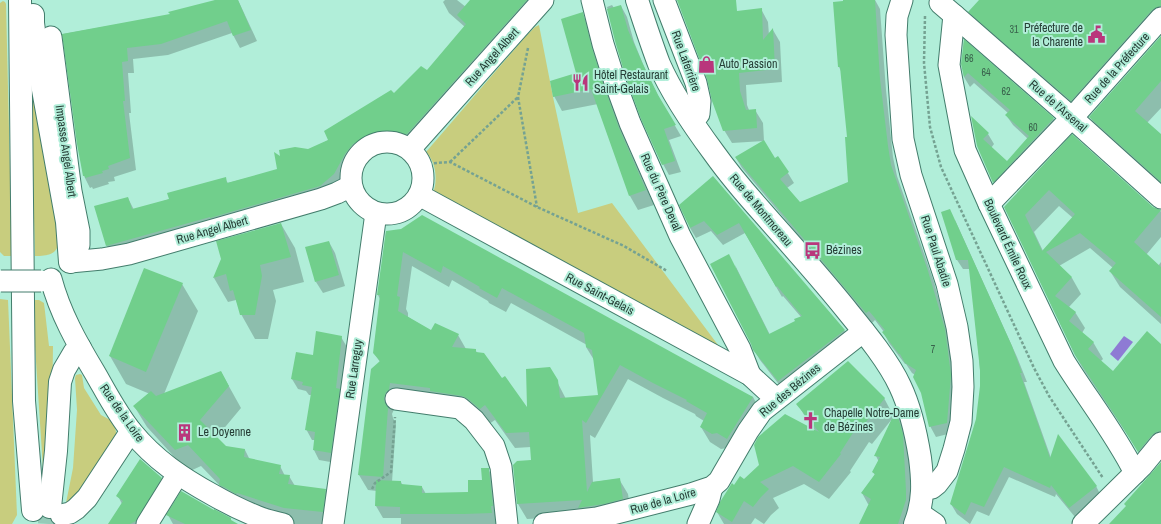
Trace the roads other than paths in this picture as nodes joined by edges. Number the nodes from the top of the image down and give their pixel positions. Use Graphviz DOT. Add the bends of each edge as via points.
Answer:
graph roads {
  1 [pos="543,0"];
  2 [pos="592,0"];
  3 [pos="637,0"];
  4 [pos="664,0"];
  5 [pos="902,0"];
  6 [pos="22,1"];
  7 [pos="943,5"];
  8 [pos="1161,18"];
  9 [pos="51,37"];
  10 [pos="1072,118"];
  11 [pos="692,122"];
  12 [pos="415,157"];
  13 [pos="351,186"];
  14 [pos="419,195"];
  15 [pos="1161,198"];
  16 [pos="989,204"];
  17 [pos="376,213"];
  18 [pos="70,262"];
  19 [pos="46,280"];
  20 [pos="1,281"];
  21 [pos="864,331"];
  22 [pos="80,348"];
  23 [pos="750,375"];
  24 [pos="396,399"];
  25 [pos="776,399"];
  26 [pos="131,431"];
  27 [pos="1161,443"];
  28 [pos="1135,473"];
  29 [pos="178,474"];
  30 [pos="712,487"];
  31 [pos="923,489"];
  32 [pos="48,510"];
  33 [pos="923,520"];
  34 [pos="147,524"];
  35 [pos="283,524"];
  36 [pos="333,524"];
  37 [pos="507,524"];
  38 [pos="544,524"];
  39 [pos="698,524"];
  40 [pos="1083,524"];
  1 -- 12 [label="street, Rue Angel Albert"];
  2 -- 23 [label="street, Rue du Père Deval" via="603,44 630,123 680,236 740,349"];
  3 -- 11 [label="main road, Rue de Montmoreau" via="659,64"];
  4 -- 11 [label="street, Rue Laferrière" via="696,83 700,102 698,114"];
  5 -- 31 [label="street, Rue Paul Abadie" via="897,16 896,35 903,139 911,175 947,284 959,341 964,387 961,422 947,471 932,488"];
  6 -- 18 [label="main road" via="33,23 66,222"];
  6 -- 32 [label="main road" via="24,401"];
  7 -- 10 [label="street, Rue de l'Arsenal"];
  7 -- 16 [label="street, Boulevard Émile Roux" via="949,65 965,150"];
  8 -- 10 [label="street, Rue de la Préfecture"];
  9 -- 18 [label="street, Impasse Angel Albert" via="70,184 79,231 79,244"];
  10 -- 15 [label="street, Rue de l'Arsenal"];
  10 -- 16 [label="street, Rue de la Préfecture"];
  11 -- 21 [label="main road, Rue de Montmoreau" via="748,196"];
  12 -- 13 [label="street" via="396,143 372,145 354,162 350,173"];
  12 -- 14 [label="street" via="423,175"];
  13 -- 17 [label="street" via="360,203"];
  13 -- 18 [label="street, Rue Angel Albert" via="321,199 136,252"];
  14 -- 17 [label="street" via="411,205 400,212 388,215"];
  14 -- 23 [label="street, Rue Saint-Gelais"];
  16 -- 28 [label="street, Boulevard Émile Roux" via="1064,361 1126,454"];
  17 -- 36 [label="street, Rue Larreguy"];
  18 -- 19 [label="street, Impasse Angel Albert" via="65,271"];
  19 -- 20 [label="street, bridge"];
  19 -- 22 [label="street, Rue de la Loire"];
  21 -- 25 [label="street, Rue des Bézines"];
  21 -- 31 [label="main road, Rue de Montmoreau" via="900,386 908,406 917,439"];
  22 -- 26 [label="street, Rue de la Loire"];
  22 -- 32 [label="main road" via="64,370 60,382 56,451"];
  23 -- 25 [label="street, Rue Saint-Gelais"];
  24 -- 37 [label="street" via="460,408 474,420 494,446 501,467"];
  25 -- 30 [label="street, Rue des Bézines" via="762,411 724,474"];
  26 -- 29 [label="street, Rue de la Loire" via="164,464"];
  26 -- 32 [label="street" via="87,498 76,509 70,513"];
  27 -- 28 [label="street"];
  28 -- 40 [label="street"];
  29 -- 34 [label="street"];
  29 -- 35 [label="street, Rue de la Loire" via="232,505 258,517"];
  30 -- 38 [label="street, Rue de la Loire" via="597,518"];
  30 -- 39 [label="street, Rue des Bézines"];
  31 -- 33 [label="main road, Rue de Montmoreau"];
}
